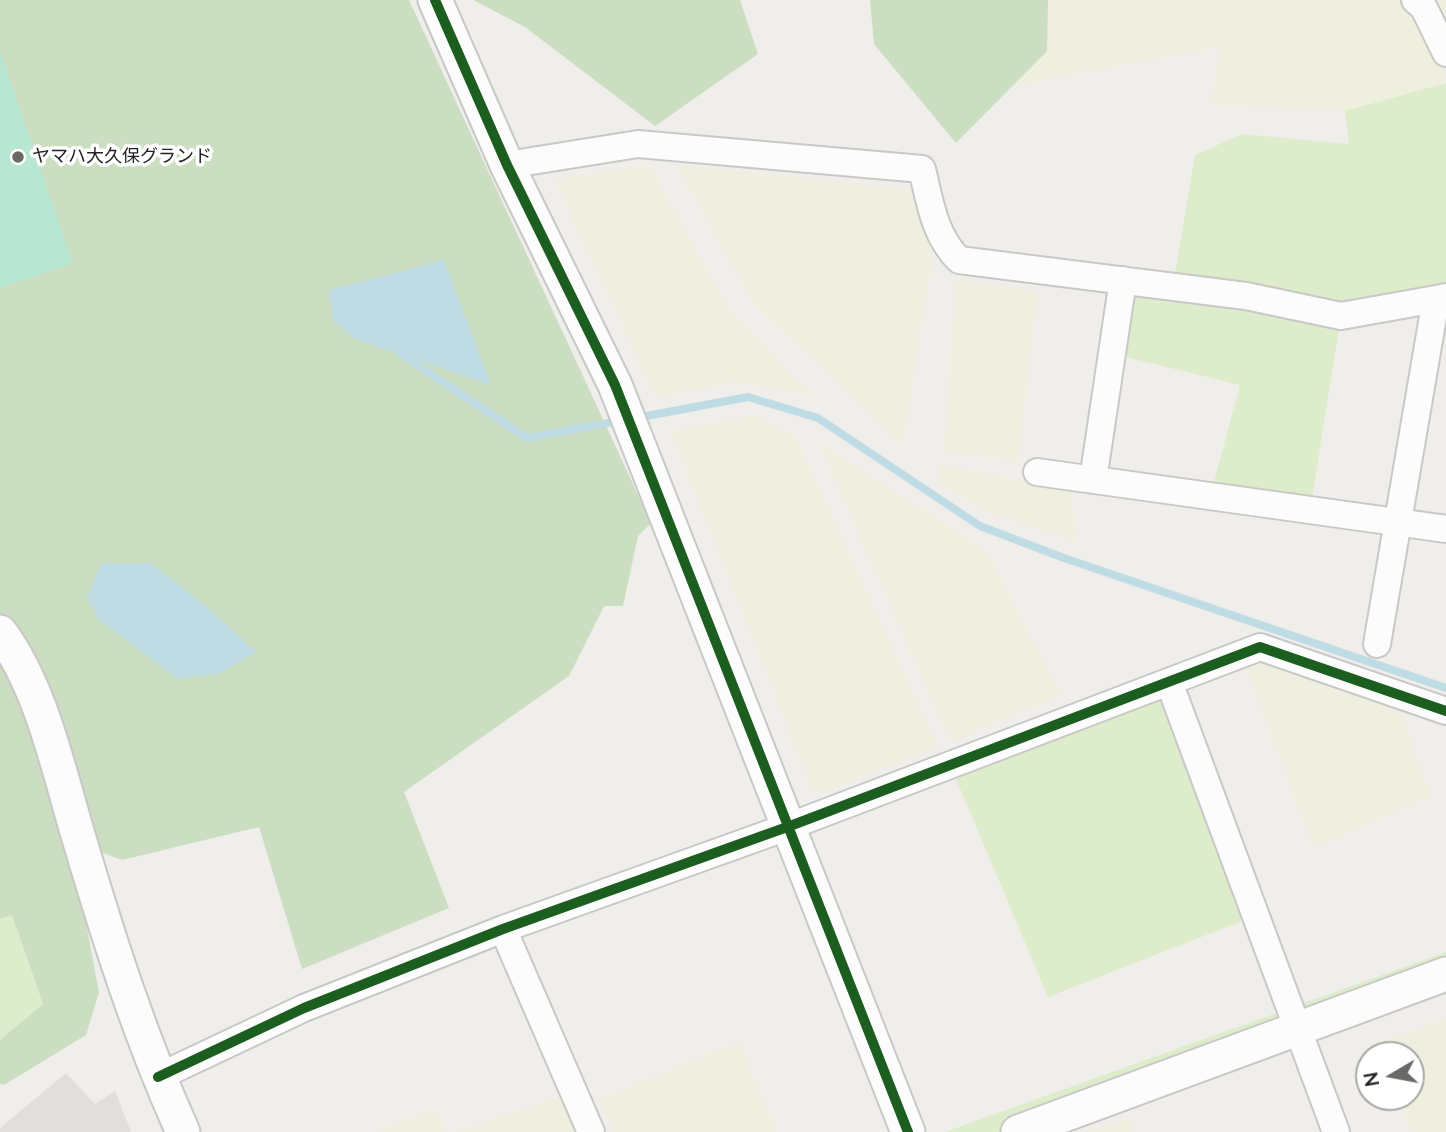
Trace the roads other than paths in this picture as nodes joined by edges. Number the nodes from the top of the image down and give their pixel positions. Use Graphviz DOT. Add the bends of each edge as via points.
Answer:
graph roads {
  1 [pos="435,0"];
  2 [pos="1415,0"];
  3 [pos="1446,54"];
  4 [pos="507,165"];
  5 [pos="1123,281"];
  6 [pos="1441,298"];
  7 [pos="1037,472"];
  8 [pos="1093,480"];
  9 [pos="1400,523"];
  10 [pos="1446,530"];
  11 [pos="0,632"];
  12 [pos="1377,643"];
  13 [pos="1169,682"];
  14 [pos="1446,711"];
  15 [pos="790,826"];
  16 [pos="503,929"];
  17 [pos="1446,974"];
  18 [pos="1298,1028"];
  19 [pos="158,1077"];
  20 [pos="183,1132"];
  21 [pos="591,1132"];
  22 [pos="908,1132"];
  23 [pos="1018,1132"];
  24 [pos="1336,1132"];
  1 -- 4 [label="street"];
  2 -- 3 [label="street" via="1424,8"];
  4 -- 5 [label="street" via="638,145 922,169 936,226 945,246 959,260"];
  4 -- 15 [label="street" via="615,385"];
  5 -- 6 [label="street" via="1246,296 1341,316"];
  5 -- 8 [label="street"];
  6 -- 9 [label="street"];
  7 -- 8 [label="street"];
  8 -- 9 [label="street"];
  9 -- 10 [label="street"];
  9 -- 12 [label="street"];
  11 -- 19 [label="street" via="15,652 47,733 114,955"];
  13 -- 14 [label="street" via="1260,648"];
  13 -- 15 [label="street"];
  13 -- 18 [label="street"];
  15 -- 16 [label="street"];
  15 -- 22 [label="street"];
  16 -- 19 [label="street" via="304,1008"];
  16 -- 21 [label="street"];
  17 -- 18 [label="street"];
  18 -- 23 [label="street"];
  18 -- 24 [label="street"];
  19 -- 20 [label="street"];
}
